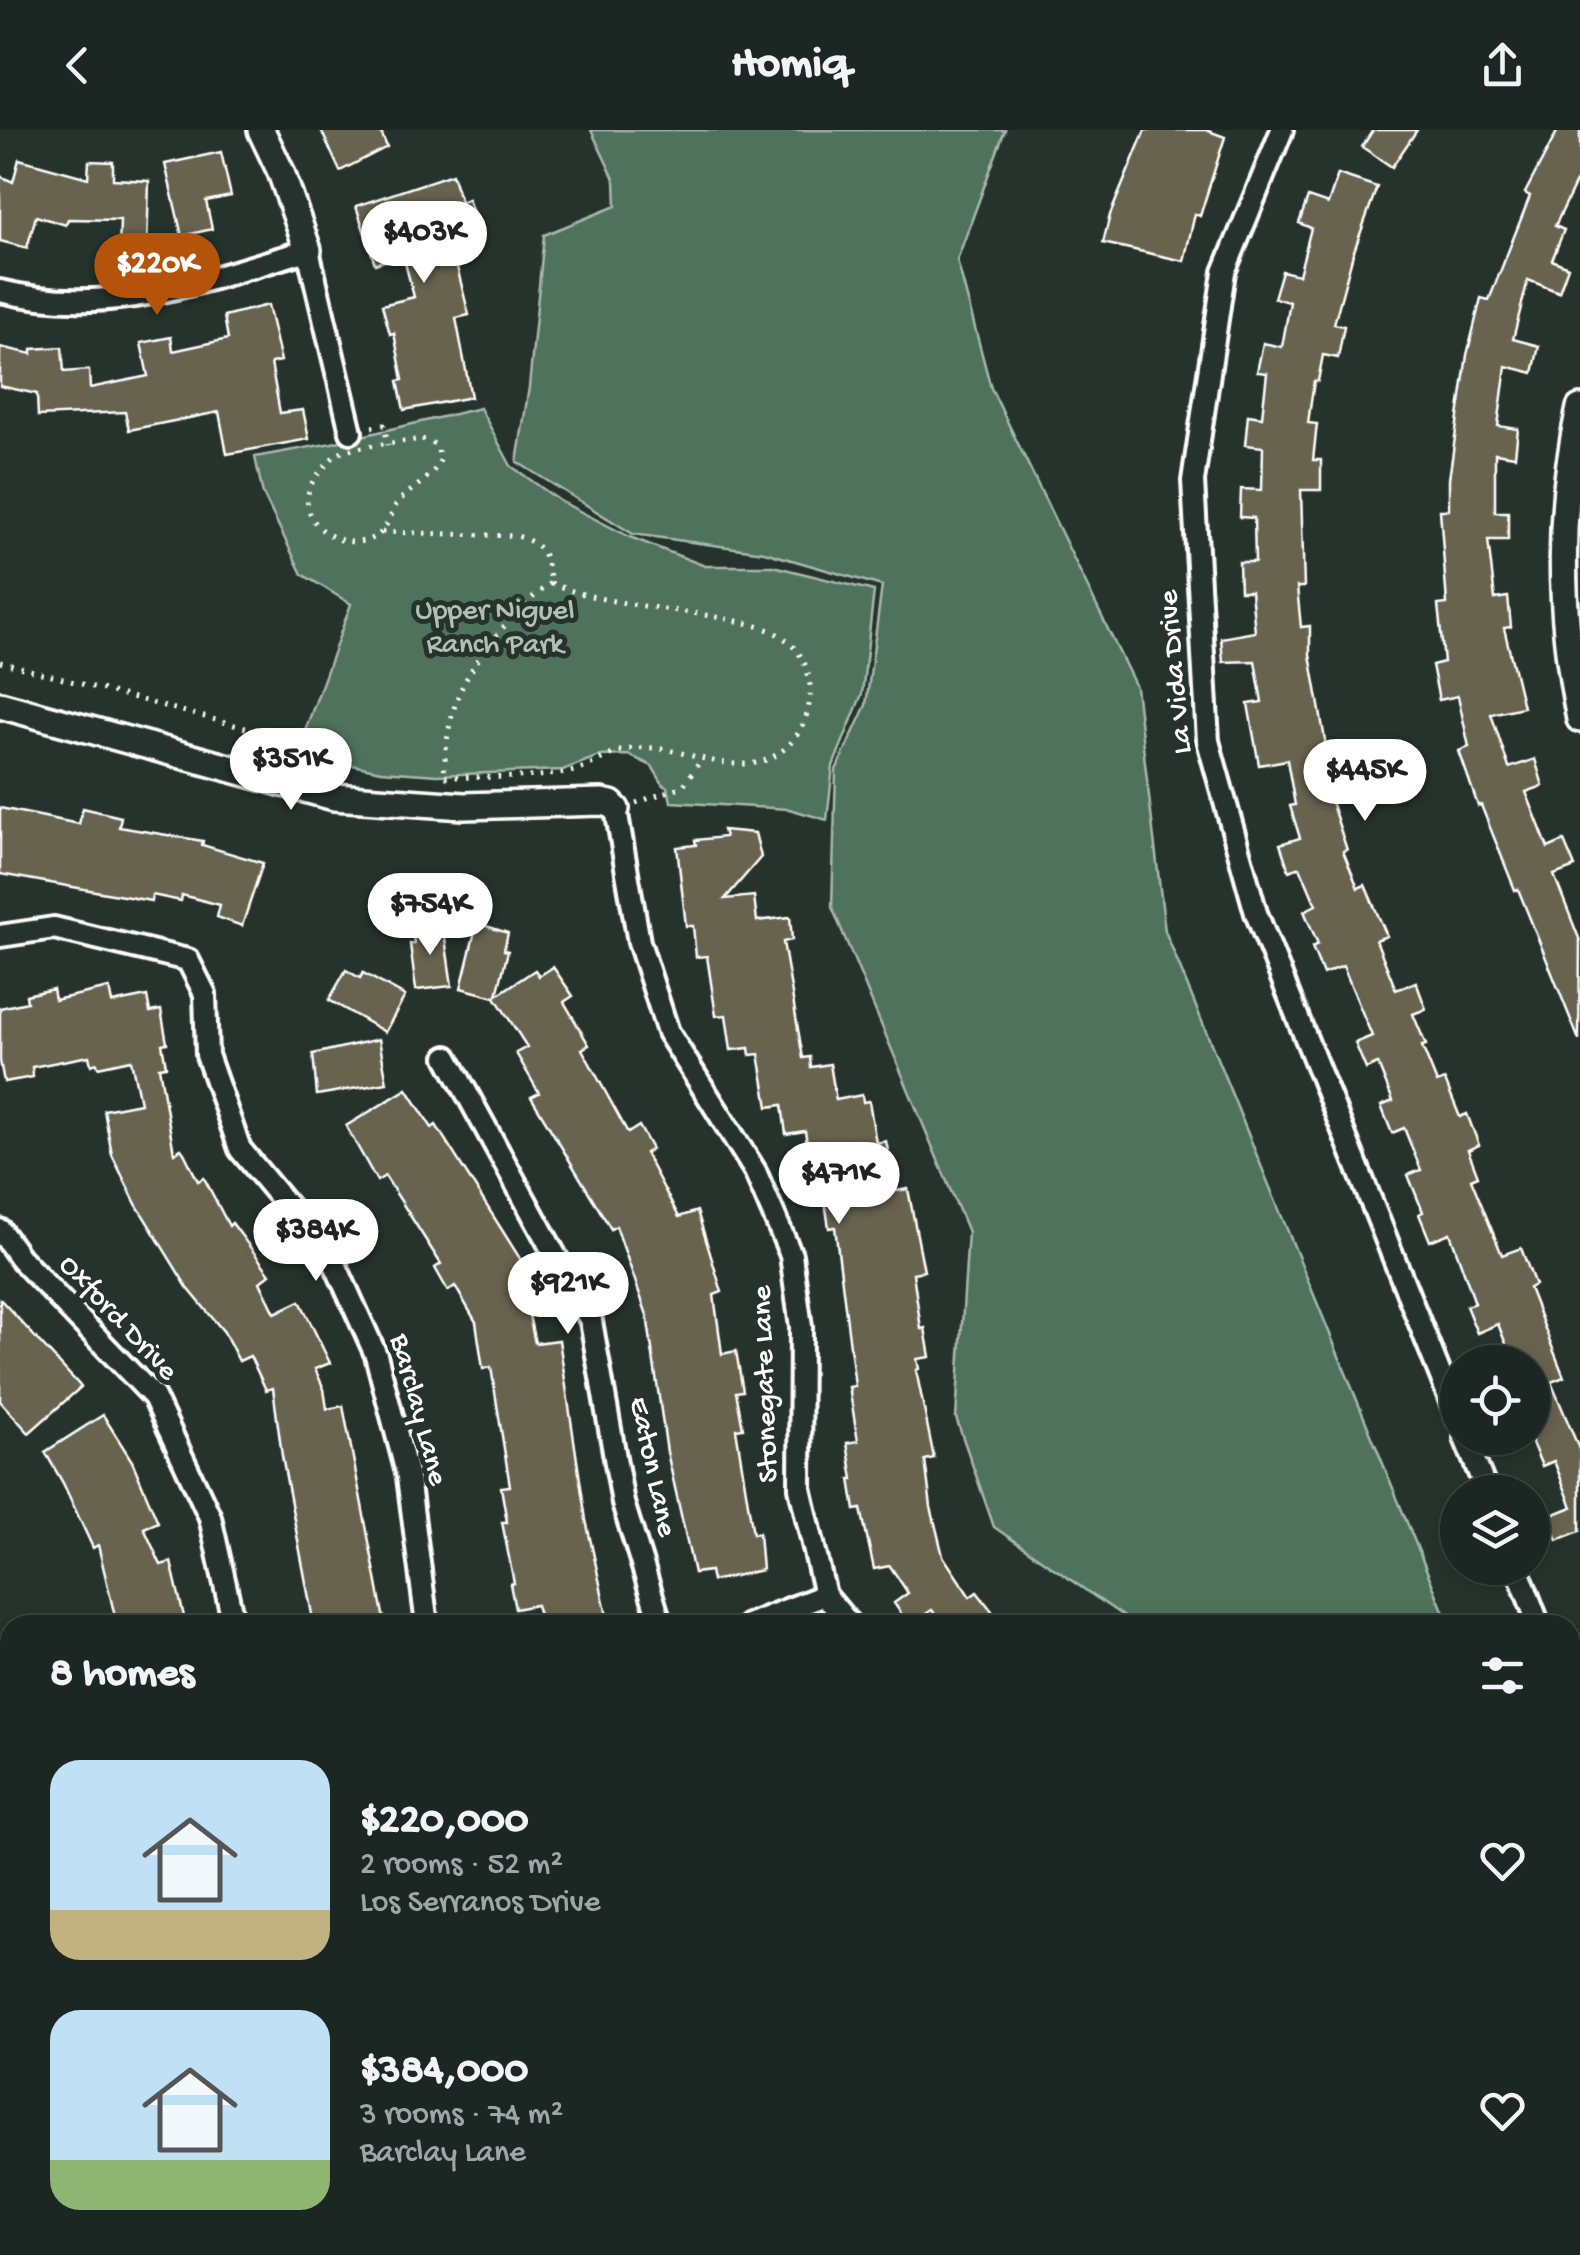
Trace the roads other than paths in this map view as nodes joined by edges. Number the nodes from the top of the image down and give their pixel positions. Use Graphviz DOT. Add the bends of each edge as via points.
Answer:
graph roads {
  1 [pos="261,130"];
  2 [pos="1282,130"];
  3 [pos="308,250"];
  4 [pos="0,291"];
  5 [pos="1580,408"];
  6 [pos="351,432"];
  7 [pos="0,704"];
  8 [pos="1580,718"];
  9 [pos="616,809"];
  10 [pos="0,936"];
  11 [pos="447,1056"];
  12 [pos="0,1230"];
  13 [pos="1440,1374"];
  14 [pos="1523,1585"];
  15 [pos="826,1595"];
  16 [pos="232,1615"];
  17 [pos="426,1615"];
  18 [pos="658,1615"];
  19 [pos="774,1615"];
  20 [pos="842,1615"];
  21 [pos="1536,1615"];
  1 -- 3 [label="street"];
  2 -- 13 [label="street, La Vida Drive" via="1224,272 1193,481 1208,740 1256,913"];
  3 -- 4 [label="street" via="177,289 99,302"];
  3 -- 6 [label="street"];
  5 -- 8 [label="street" via="1569,457 1562,578"];
  7 -- 9 [label="street" via="334,797 464,806 602,802"];
  9 -- 15 [label="street, Stonegate Lane" via="639,942 668,1032 755,1171 791,1255 801,1327 800,1488"];
  10 -- 17 [label="street, Barclay Lane" via="54,928 188,960 205,994 206,1055 240,1148 334,1262 376,1355 408,1478"];
  11 -- 18 [label="street, Eaton Lane" via="591,1321 623,1503"];
  12 -- 16 [label="street, Oxford Drive" via="154,1397 210,1516"];
  14 -- 21 [label="street"];
  15 -- 19 [label="street"];
  15 -- 20 [label="street, Stonegate Lane"];
}
